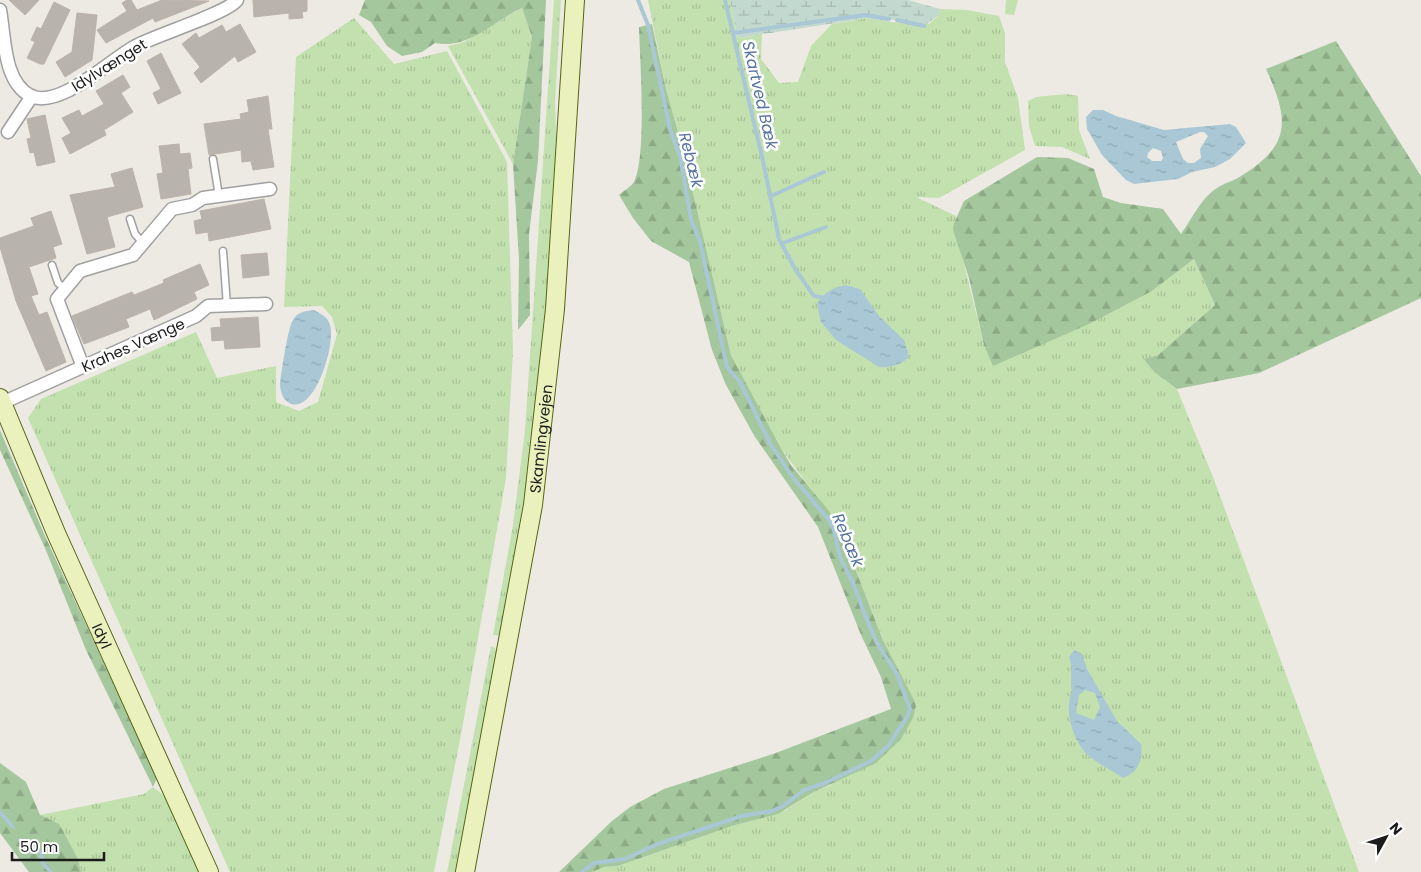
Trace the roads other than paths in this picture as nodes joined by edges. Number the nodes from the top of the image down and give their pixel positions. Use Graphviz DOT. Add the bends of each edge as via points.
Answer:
graph roads {
  1 [pos="237,0"];
  2 [pos="576,0"];
  3 [pos="0,10"];
  4 [pos="32,96"];
  5 [pos="8,132"];
  6 [pos="213,159"];
  7 [pos="270,189"];
  8 [pos="219,196"];
  9 [pos="130,218"];
  10 [pos="144,244"];
  11 [pos="223,251"];
  12 [pos="52,265"];
  13 [pos="65,289"];
  14 [pos="266,304"];
  15 [pos="227,306"];
  16 [pos="83,367"];
  17 [pos="1,401"];
  18 [pos="209,872"];
  19 [pos="465,872"];
  1 -- 4 [label="street, Idylvænget" via="228,9 134,47 58,96"];
  2 -- 19 [label="street, Skamlingvejen" via="555,309 533,505"];
  3 -- 4 [label="street" via="14,80"];
  4 -- 5 [label="street"];
  6 -- 8 [label="lane"];
  7 -- 8 [label="street"];
  8 -- 10 [label="street" via="172,210"];
  9 -- 10 [label="lane" via="135,234"];
  10 -- 13 [label="street" via="133,255 80,271"];
  11 -- 15 [label="lane"];
  12 -- 13 [label="lane" via="58,283"];
  13 -- 16 [label="street" via="57,299"];
  14 -- 15 [label="street, Krahes Vænge"];
  15 -- 16 [label="street, Krahes Vænge" via="208,306 196,316"];
  16 -- 17 [label="street, Krahes Vænge"];
  17 -- 18 [label="street, Idyl" via="56,533"];
}
